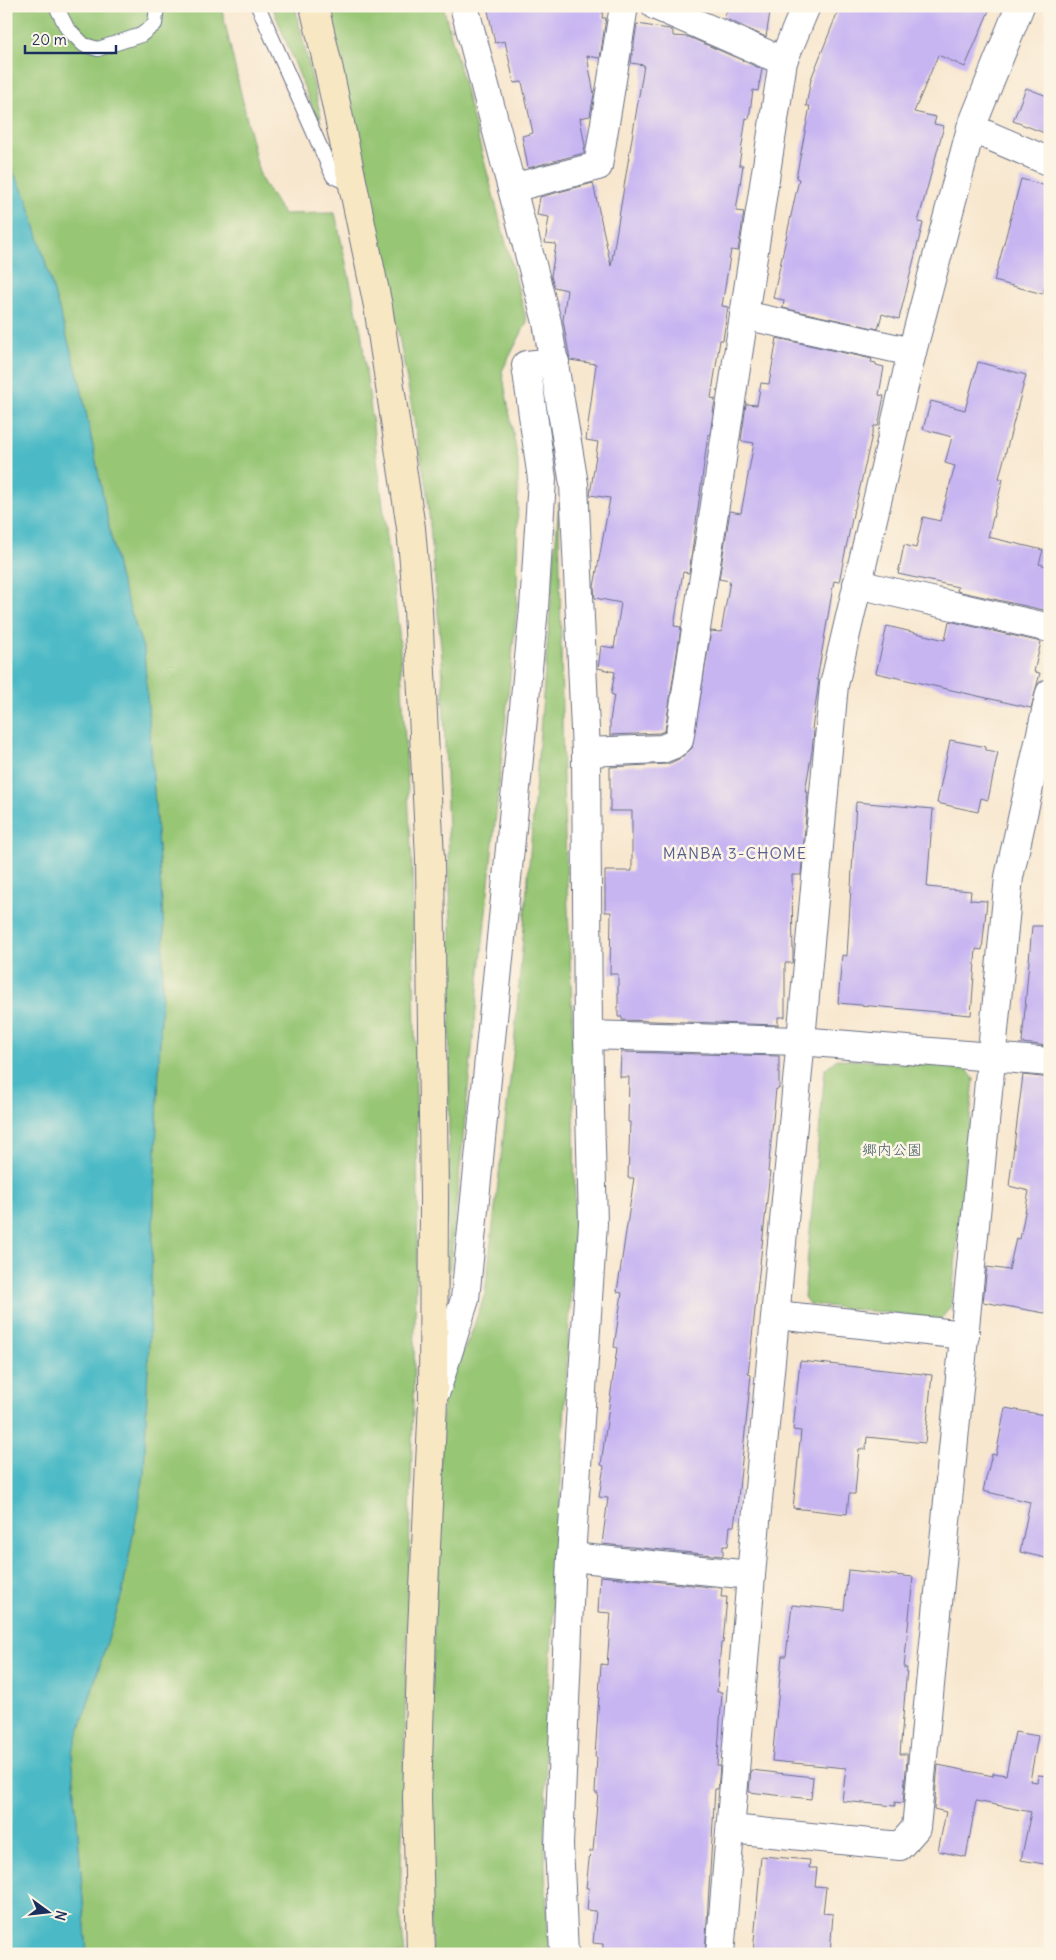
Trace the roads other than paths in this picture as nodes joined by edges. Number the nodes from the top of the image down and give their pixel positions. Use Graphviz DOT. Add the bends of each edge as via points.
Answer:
graph roads {
  1 [pos="56,6"];
  2 [pos="157,6"];
  3 [pos="258,6"];
  4 [pos="314,6"];
  5 [pos="464,6"];
  6 [pos="624,6"];
  7 [pos="656,6"];
  8 [pos="806,6"];
  9 [pos="1020,6"];
  10 [pos="783,61"];
  11 [pos="971,128"];
  12 [pos="1050,162"];
  13 [pos="353,186"];
  14 [pos="512,188"];
  15 [pos="744,315"];
  16 [pos="912,352"];
  17 [pos="555,362"];
  18 [pos="857,584"];
  19 [pos="1050,628"];
  20 [pos="1050,693"];
  21 [pos="586,752"];
  22 [pos="588,1035"];
  23 [pos="800,1041"];
  24 [pos="992,1057"];
  25 [pos="1050,1062"];
  26 [pos="776,1315"];
  27 [pos="965,1336"];
  28 [pos="433,1401"];
  29 [pos="571,1557"];
  30 [pos="751,1575"];
  31 [pos="732,1829"];
  32 [pos="421,1954"];
  33 [pos="564,1954"];
  34 [pos="720,1954"];
  1 -- 2 [label="lane" via="67,28 84,45 98,49 141,35 155,24"];
  3 -- 13 [label="lane" via="333,176"];
  4 -- 13 [label="street"];
  5 -- 14 [label="street"];
  6 -- 14 [label="street" via="598,166"];
  7 -- 10 [label="street"];
  8 -- 10 [label="street"];
  9 -- 11 [label="street"];
  10 -- 15 [label="street"];
  11 -- 12 [label="street"];
  11 -- 16 [label="street"];
  13 -- 28 [label="street" via="378,306 410,528 418,610 430,859"];
  14 -- 17 [label="street"];
  15 -- 16 [label="street"];
  15 -- 21 [label="street" via="679,740 662,749"];
  16 -- 18 [label="street"];
  17 -- 21 [label="street" via="574,484"];
  17 -- 28 [label="street" via="526,365 542,479 534,608 465,1299"];
  18 -- 19 [label="street"];
  18 -- 23 [label="street" via="834,685"];
  20 -- 24 [label="street" via="1009,877"];
  21 -- 22 [label="street"];
  22 -- 23 [label="street"];
  22 -- 29 [label="street" via="593,1223"];
  23 -- 24 [label="street"];
  23 -- 26 [label="street"];
  24 -- 25 [label="street"];
  24 -- 27 [label="street"];
  26 -- 27 [label="street"];
  26 -- 30 [label="street"];
  27 -- 31 [label="street" via="916,1828 900,1846"];
  28 -- 32 [label="street" via="418,1797"];
  29 -- 30 [label="street"];
  29 -- 33 [label="street" via="559,1845"];
  30 -- 31 [label="street"];
  31 -- 34 [label="street"];
}
